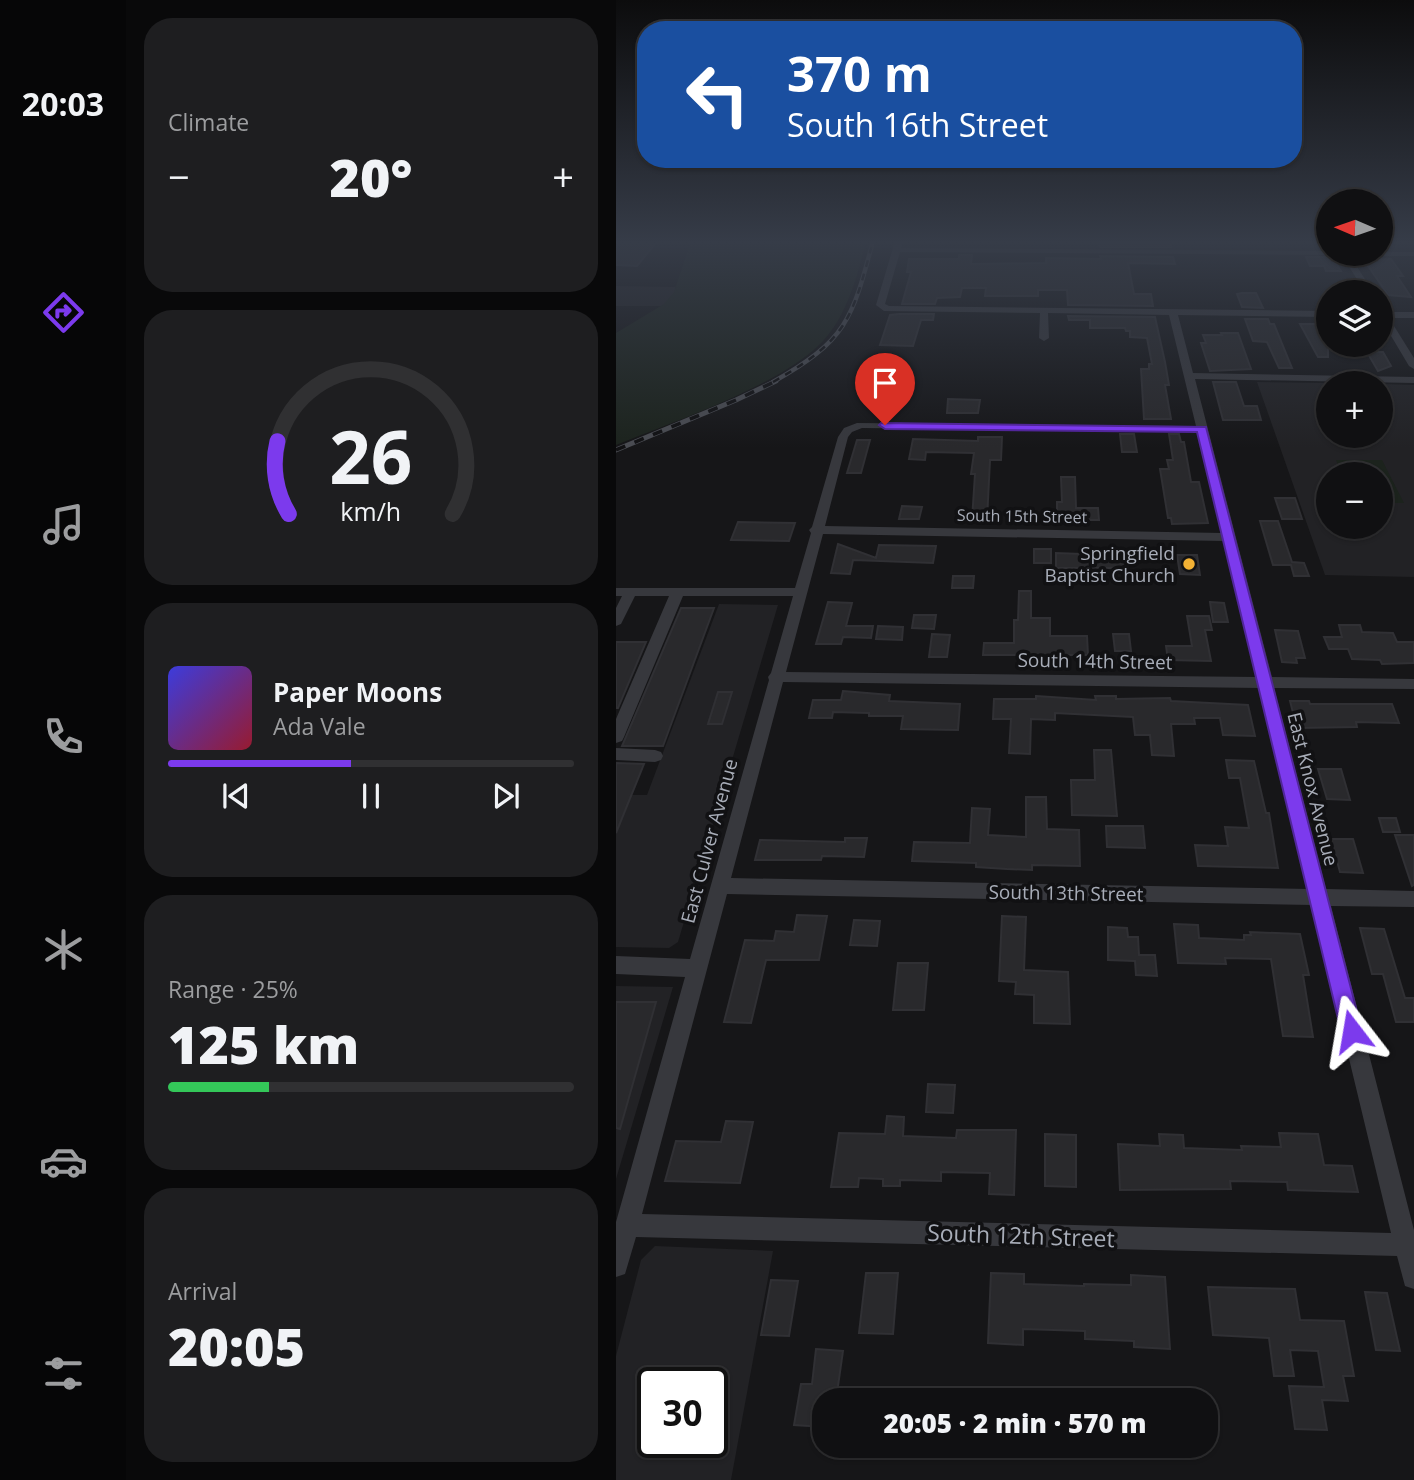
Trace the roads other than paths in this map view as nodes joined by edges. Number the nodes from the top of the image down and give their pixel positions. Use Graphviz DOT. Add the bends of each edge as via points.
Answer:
graph roads {
  1 [pos="1044,310"];
  2 [pos="1053,310"];
  3 [pos="1173,311"];
  4 [pos="1316,314"];
  5 [pos="1393,315"];
  6 [pos="1414,316"];
  7 [pos="1393,332"];
  8 [pos="1044,338"];
  9 [pos="1414,366"];
  10 [pos="1189,376"];
  11 [pos="1414,380"];
  12 [pos="1202,429"];
  13 [pos="815,530"];
  14 [pos="1229,537"];
  15 [pos="623,592"];
  16 [pos="678,592"];
  17 [pos="799,592"];
  18 [pos="616,621"];
  19 [pos="775,677"];
  20 [pos="1265,682"];
  21 [pos="1414,684"];
  22 [pos="616,737"];
  23 [pos="616,754"];
  24 [pos="655,756"];
  25 [pos="718,886"];
  26 [pos="1318,898"];
  27 [pos="1414,899"];
  28 [pos="616,965"];
  29 [pos="696,968"];
  30 [pos="627,1225"];
  31 [pos="1410,1245"];
  32 [pos="616,1265"];
  33 [pos="1414,1277"];
  1 -- 8 [label="street"];
  2 -- 3 [label="street"];
  3 -- 4 [label="street"];
  3 -- 10 [label="street, East Knox Avenue"];
  5 -- 6 [label="street"];
  7 -- 9 [label="street"];
  10 -- 11 [label="street"];
  10 -- 12 [label="street, East Knox Avenue"];
  12 -- 13 [label="street, East Culver Avenue" via="860,425 843,437"];
  12 -- 14 [label="street, East Knox Avenue"];
  13 -- 14 [label="street, South 15th Street"];
  13 -- 17 [label="street, East Culver Avenue"];
  14 -- 20 [label="street, East Knox Avenue"];
  15 -- 16 [label="street"];
  15 -- 18 [label="street"];
  16 -- 17 [label="street"];
  16 -- 22 [label="street"];
  17 -- 19 [label="street, East Culver Avenue"];
  19 -- 20 [label="street, South 14th Street"];
  19 -- 25 [label="street, East Culver Avenue"];
  20 -- 21 [label="street, South 14th Street"];
  20 -- 26 [label="street, East Knox Avenue"];
  23 -- 24 [label="street"];
  25 -- 26 [label="street, South 13th Street"];
  25 -- 29 [label="street, East Culver Avenue"];
  26 -- 27 [label="street, South 13th Street"];
  26 -- 31 [label="street, East Knox Avenue"];
  28 -- 29 [label="street"];
  29 -- 30 [label="street, East Culver Avenue"];
  30 -- 31 [label="street, South 12th Street"];
  30 -- 32 [label="street, East Culver Avenue"];
  31 -- 33 [label="street, East Knox Avenue"];
}
